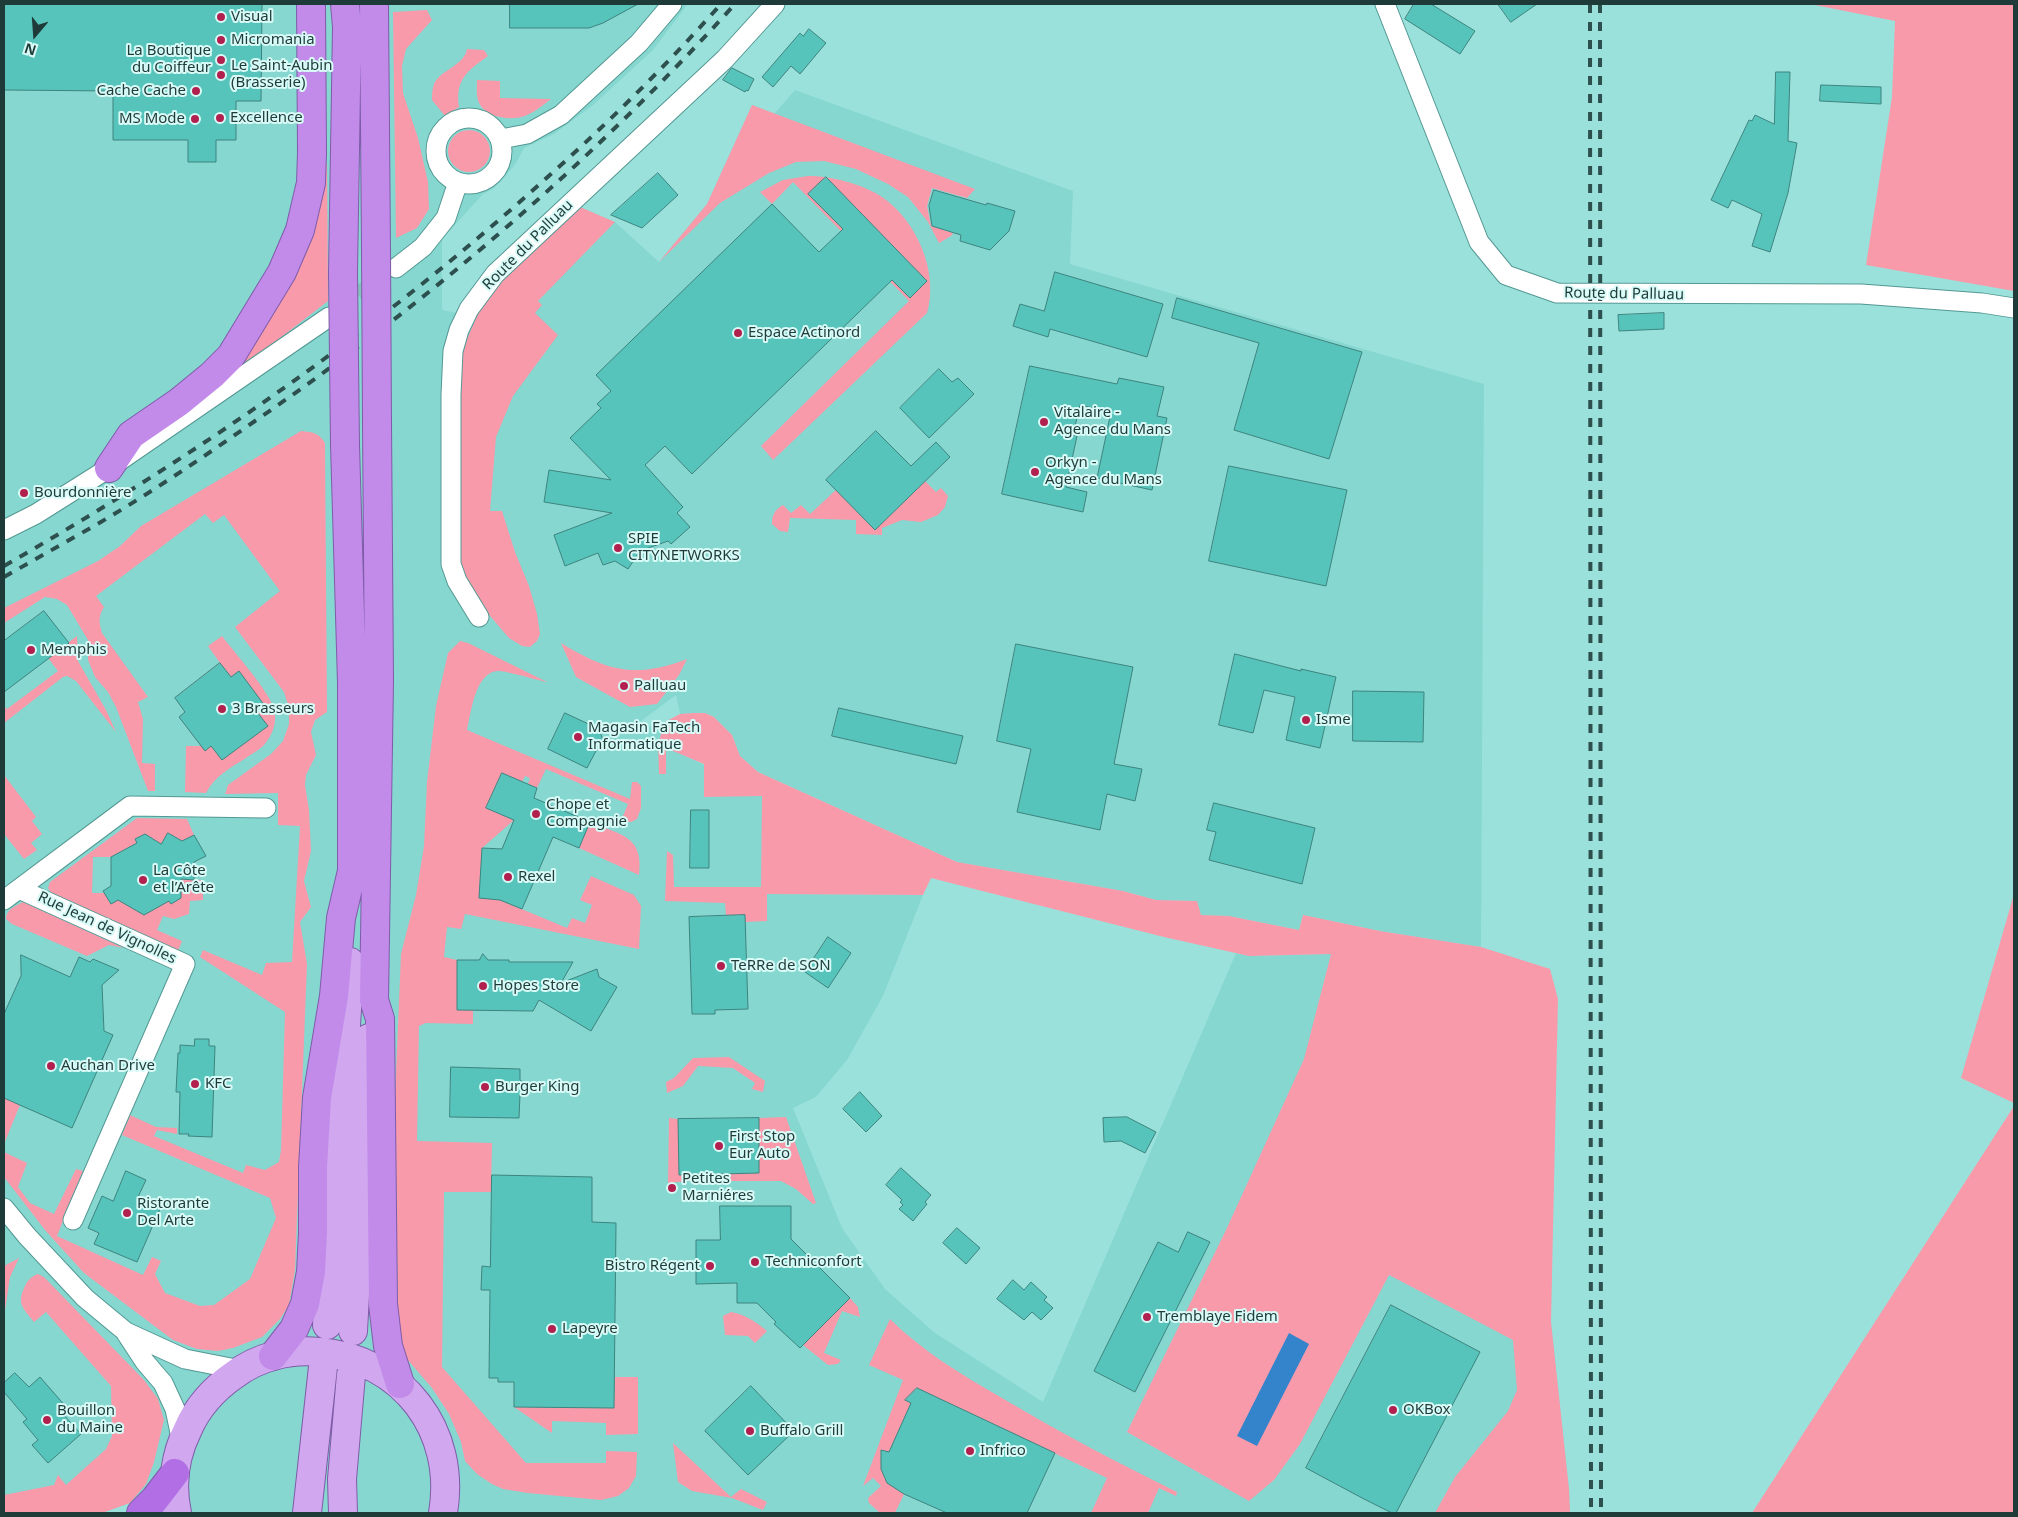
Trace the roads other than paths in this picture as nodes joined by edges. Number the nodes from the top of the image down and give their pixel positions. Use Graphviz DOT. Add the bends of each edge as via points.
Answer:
graph roads {
  1 [pos="311,4"];
  2 [pos="345,4"];
  3 [pos="374,4"];
  4 [pos="672,4"];
  5 [pos="775,4"];
  6 [pos="1384,4"];
  7 [pos="501,139"];
  8 [pos="458,182"];
  9 [pos="396,268"];
  10 [pos="2014,308"];
  11 [pos="329,317"];
  12 [pos="109,468"];
  13 [pos="4,530"];
  14 [pos="479,617"];
  15 [pos="266,808"];
  16 [pos="352,871"];
  17 [pos="20,889"];
  18 [pos="4,900"];
  19 [pos="374,1000"];
  20 [pos="4,1208"];
  21 [pos="73,1220"];
  22 [pos="126,1332"];
  23 [pos="273,1356"];
  24 [pos="323,1367"];
  25 [pos="240,1370"];
  26 [pos="350,1375"];
  27 [pos="400,1384"];
  28 [pos="182,1442"];
  29 [pos="175,1473"];
  30 [pos="141,1513"];
  31 [pos="178,1513"];
  32 [pos="307,1513"];
  33 [pos="343,1513"];
  34 [pos="443,1513"];
  1 -- 12 [label="highway" via="311,183 300,230 282,272 231,356 179,402 131,435"];
  2 -- 16 [label="highway, bridge" via="343,272 352,683"];
  3 -- 19 [label="highway, bridge" via="379,681"];
  4 -- 7 [label="street" via="640,43 560,115 527,134"];
  5 -- 14 [label="street, Route du Palluau" via="725,59 495,274 464,319 453,351 451,564 457,581"];
  6 -- 10 [label="street, Route du Palluau" via="1479,242 1506,275 1557,294 1861,294"];
  7 -- 8 [label="street" via="502,155 497,170 489,178 479,183"];
  7 -- 8 [label="street" via="482,119 463,118 446,126 437,143 438,162 442,171"];
  8 -- 9 [label="street" via="446,218 423,247"];
  11 -- 12 [label="street"];
  12 -- 13 [label="street"];
  15 -- 17 [label="street, Rue Jean de Vignolles" via="130,806"];
  16 -- 19 [label="main road" via="340,1328 369,1020"];
  16 -- 23 [label="highway" via="341,918 334,996 317,1098 312,1167 312,1272 305,1304 294,1329"];
  17 -- 18 [label="street, Rue Jean de Vignolles"];
  17 -- 21 [label="street, Rue Jean de Vignolles" via="185,964"];
  19 -- 27 [label="highway" via="380,1019 383,1304 388,1346"];
  20 -- 22 [label="street" via="85,1298"];
  22 -- 25 [label="street" via="186,1359"];
  22 -- 28 [label="street" via="163,1383 174,1409"];
  23 -- 25 [label="main road"];
  23 -- 27 [label="main road" via="314,1351 343,1355 371,1365"];
  24 -- 32 [label="main road"];
  25 -- 28 [label="main road" via="206,1399"];
  26 -- 33 [label="main road" via="342,1479"];
  27 -- 34 [label="main road" via="428,1419 440,1449 446,1484"];
  28 -- 29 [label="main road"];
  29 -- 30 [label="highway"];
  29 -- 31 [label="main road"];
}
